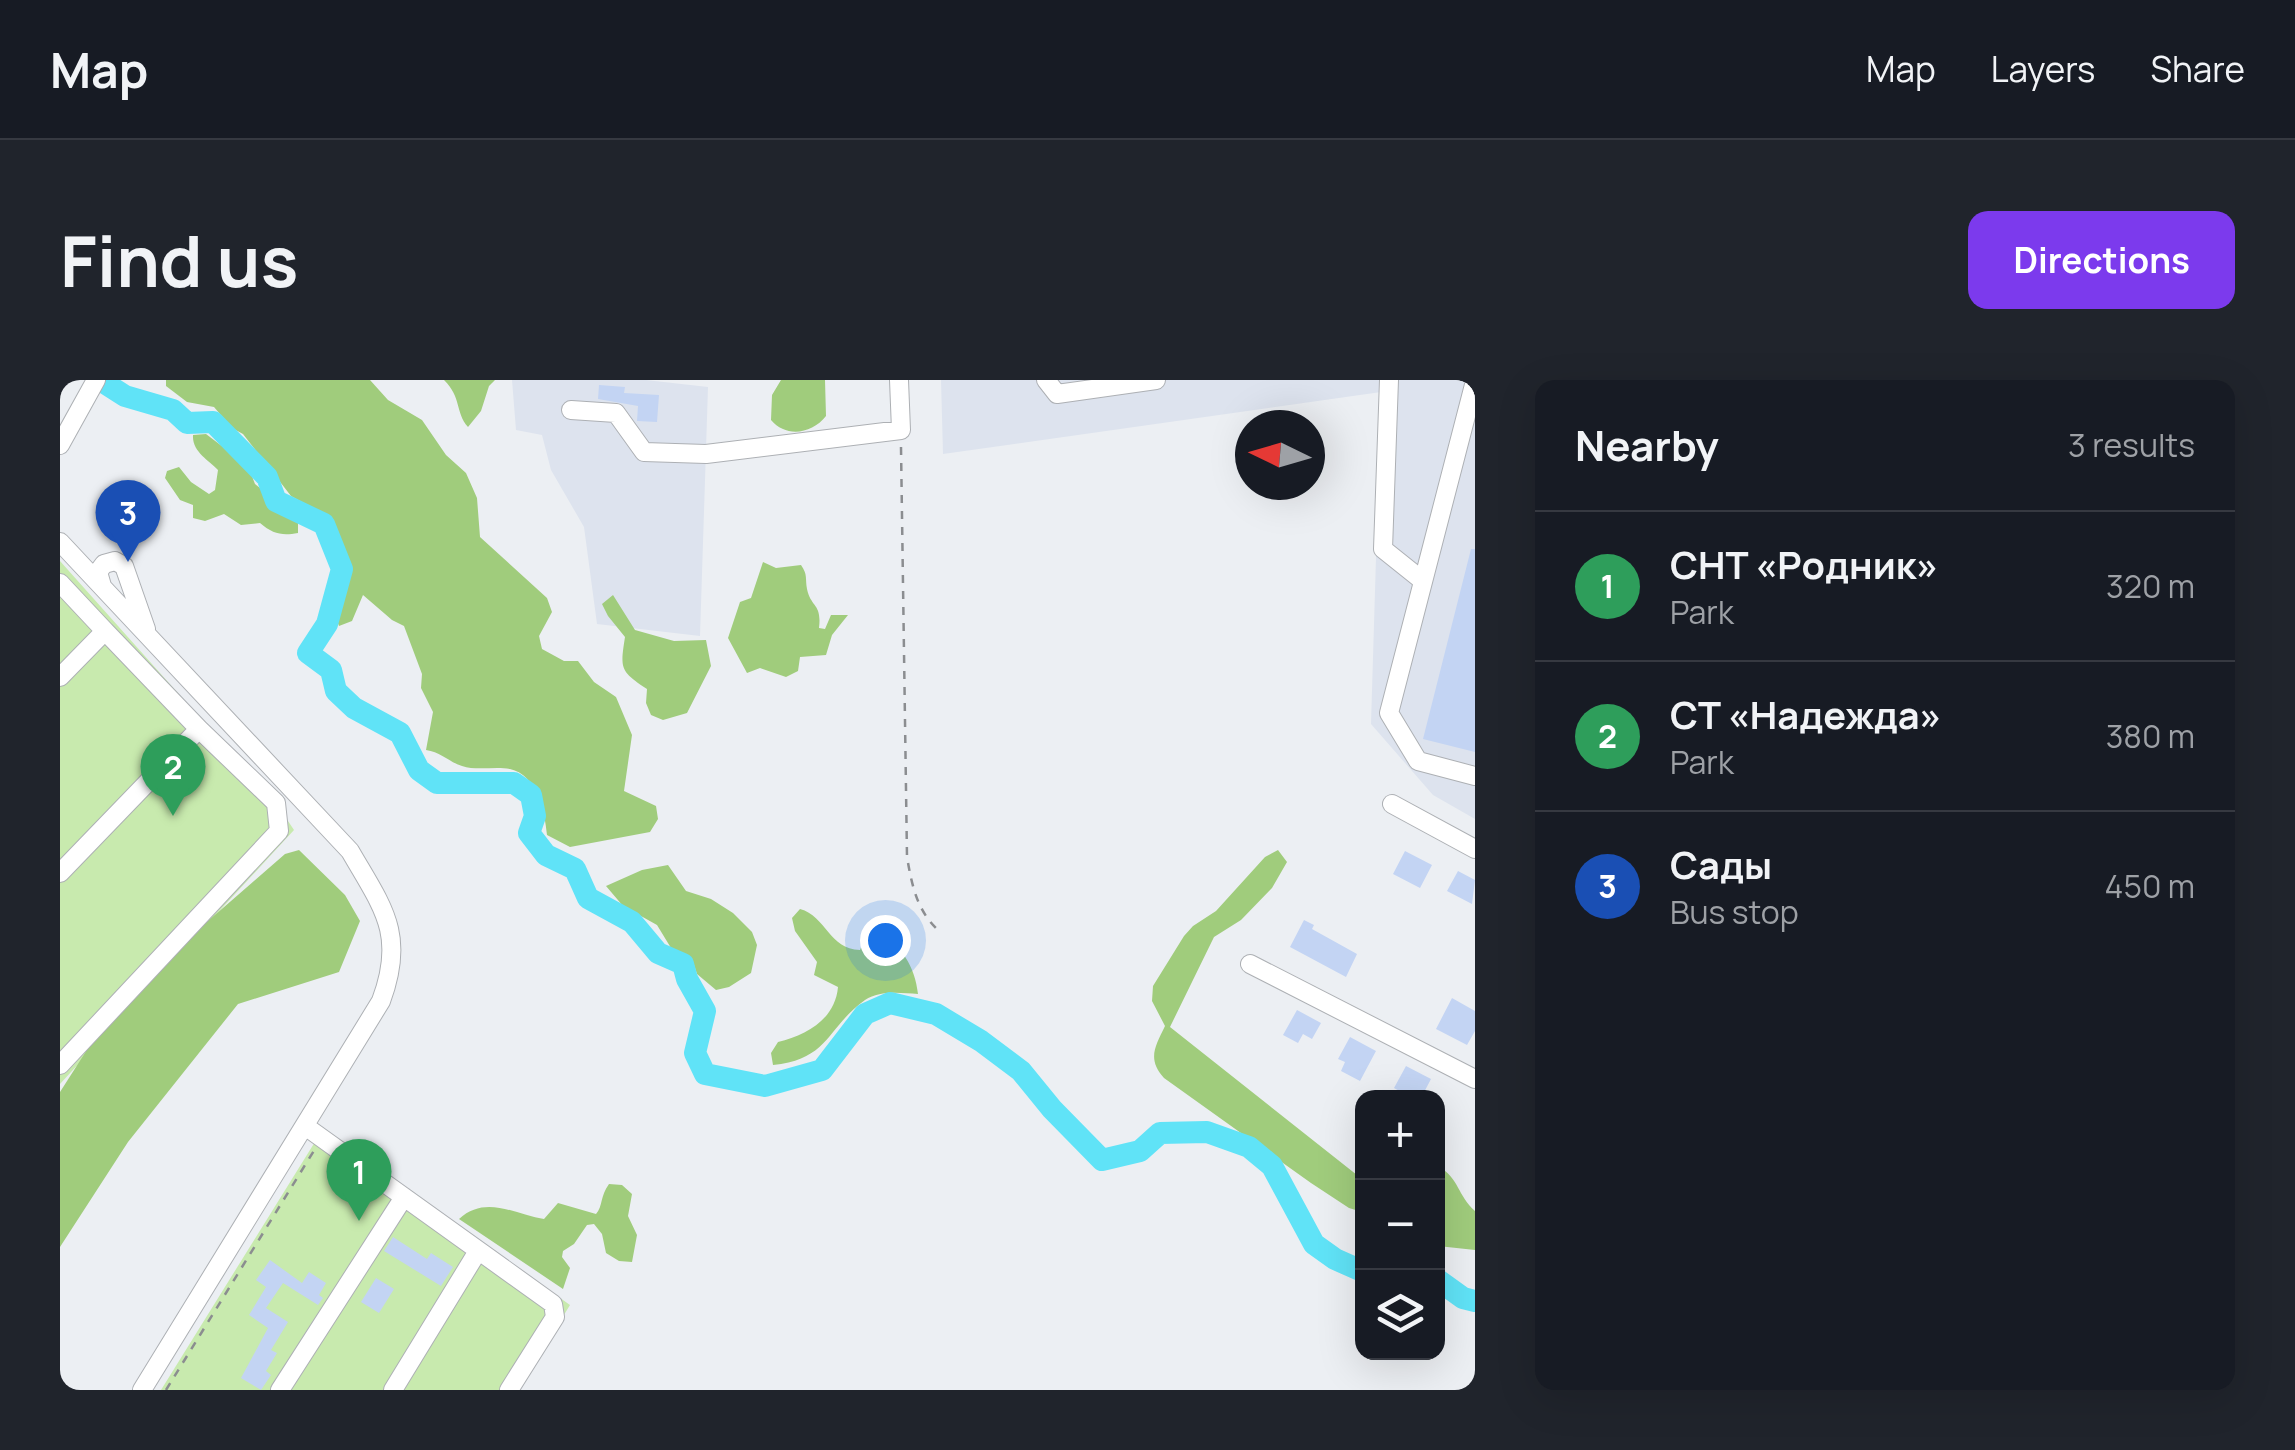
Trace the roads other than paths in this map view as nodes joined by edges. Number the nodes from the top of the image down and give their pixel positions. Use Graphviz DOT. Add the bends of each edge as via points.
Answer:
graph roads {
  1 [pos="96,380"];
  2 [pos="899,380"];
  3 [pos="1046,380"];
  4 [pos="1156,380"];
  5 [pos="1390,380"];
  6 [pos="1475,381"];
  7 [pos="571,410"];
  8 [pos="60,444"];
  9 [pos="60,542"];
  10 [pos="1423,581"];
  11 [pos="60,583"];
  12 [pos="102,587"];
  13 [pos="105,631"];
  14 [pos="148,636"];
  15 [pos="60,677"];
  16 [pos="199,728"];
  17 [pos="1475,776"];
  18 [pos="1392,804"];
  19 [pos="1475,850"];
  20 [pos="60,874"];
  21 [pos="1250,964"];
  22 [pos="60,1065"];
  23 [pos="1475,1080"];
  24 [pos="305,1126"];
  25 [pos="404,1197"];
  26 [pos="478,1251"];
  27 [pos="142,1390"];
  28 [pos="280,1390"];
  29 [pos="392,1390"];
  30 [pos="509,1390"];
  1 -- 8 [label="street"];
  2 -- 7 [label="street" via="901,430 706,454 644,452 616,413"];
  3 -- 4 [label="street" via="1057,394"];
  5 -- 10 [label="street" via="1383,549"];
  6 -- 10 [label="street"];
  9 -- 12 [label="street"];
  10 -- 17 [label="street" via="1389,712 1418,761"];
  11 -- 13 [label="street"];
  12 -- 14 [label="street"];
  12 -- 14 [label="street" via="100,568 109,562 124,566"];
  13 -- 15 [label="street"];
  13 -- 16 [label="street"];
  14 -- 24 [label="street" via="350,851 386,912 391,974"];
  16 -- 20 [label="street"];
  16 -- 22 [label="street" via="276,803 279,831"];
  18 -- 19 [label="street"];
  21 -- 23 [label="street"];
  24 -- 25 [label="street"];
  24 -- 27 [label="street"];
  25 -- 26 [label="street"];
  25 -- 28 [label="street"];
  26 -- 29 [label="street"];
  26 -- 30 [label="street" via="552,1304 555,1318"];
}
